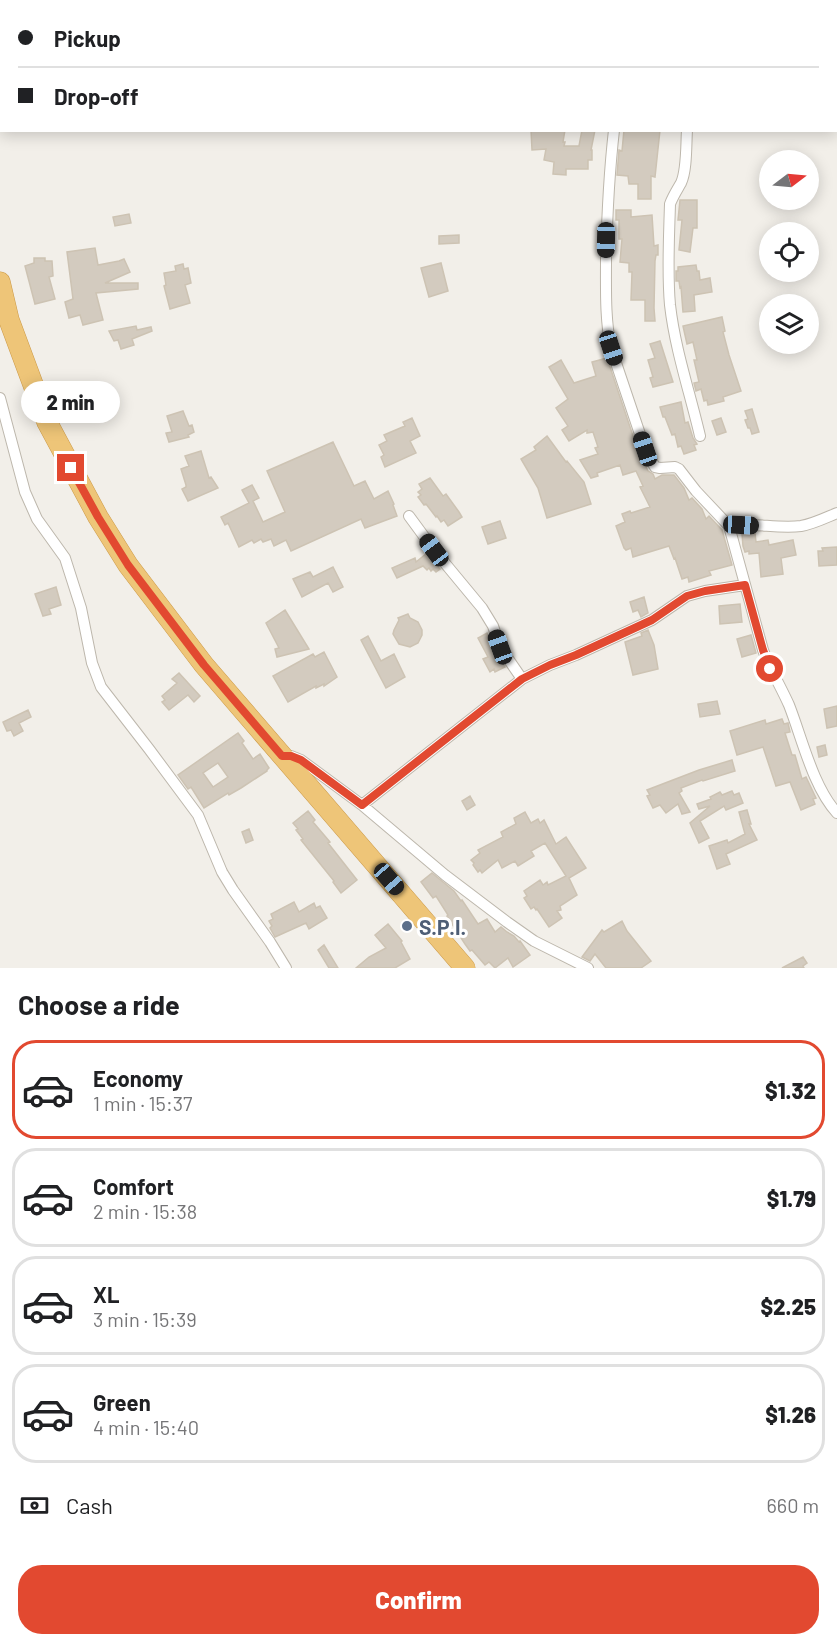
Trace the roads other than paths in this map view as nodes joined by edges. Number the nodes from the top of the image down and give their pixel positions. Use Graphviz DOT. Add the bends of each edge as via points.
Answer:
graph roads {
  1 [pos="614,132"];
  2 [pos="687,132"];
  3 [pos="0,282"];
  4 [pos="0,398"];
  5 [pos="700,436"];
  6 [pos="837,513"];
  7 [pos="409,516"];
  8 [pos="729,526"];
  9 [pos="745,585"];
  10 [pos="522,679"];
  11 [pos="282,756"];
  12 [pos="362,805"];
  13 [pos="837,813"];
  14 [pos="286,968"];
  15 [pos="465,968"];
  16 [pos="588,968"];
  1 -- 8 [label="street" via="606,279 611,348 651,462 655,467 679,469"];
  2 -- 5 [label="street" via="684,171 670,204 668,280 679,353"];
  3 -- 11 [label="highway" via="9,320 47,422 98,517 128,565 204,665"];
  4 -- 14 [label="street" via="25,492 37,519 64,558 101,687 198,815 228,881"];
  6 -- 8 [label="street" via="803,526"];
  7 -- 10 [label="street" via="482,608 500,647"];
  8 -- 9 [label="street"];
  9 -- 10 [label="street" via="687,596 652,620"];
  9 -- 13 [label="street" via="770,669 816,776"];
  10 -- 12 [label="street"];
  11 -- 12 [label="street" via="301,760"];
  11 -- 15 [label="highway"];
  12 -- 16 [label="street" via="507,922 534,941"];
}
